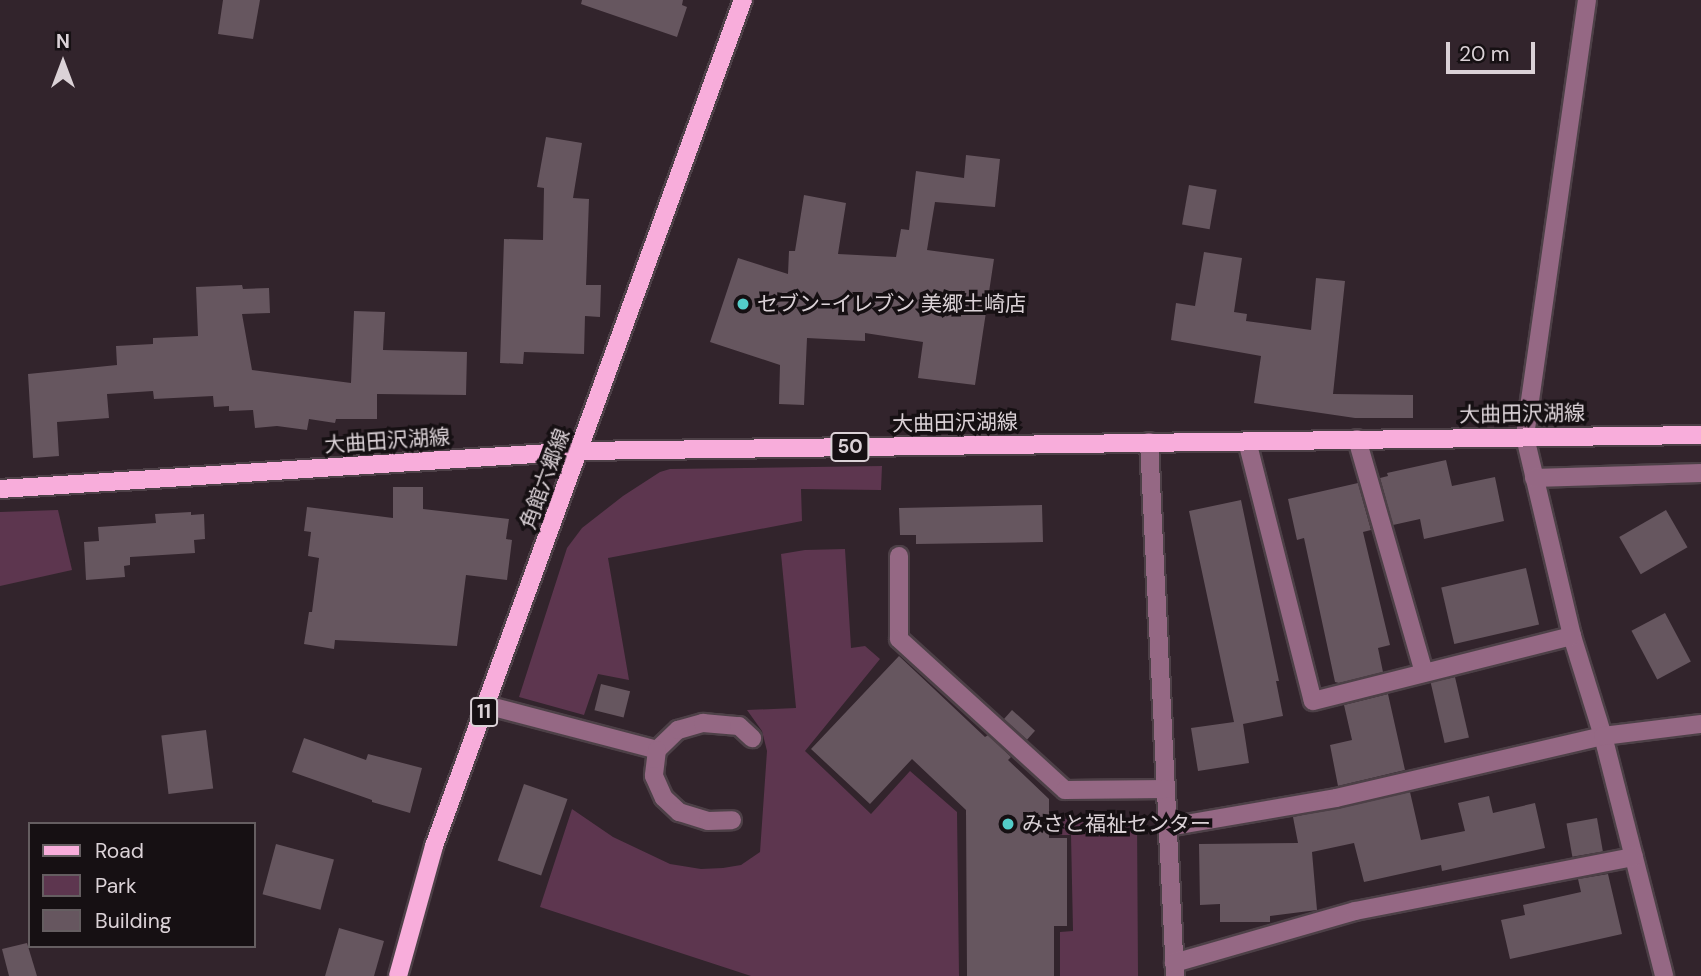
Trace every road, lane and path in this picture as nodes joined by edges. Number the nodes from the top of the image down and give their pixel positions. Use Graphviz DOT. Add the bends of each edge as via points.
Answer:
graph roads {
  1 [pos="743,0"];
  2 [pos="1587,0"];
  3 [pos="1701,435"];
  4 [pos="1525,437"];
  5 [pos="1357,439"];
  6 [pos="1247,441"];
  7 [pos="1149,442"];
  8 [pos="580,451"];
  9 [pos="1701,472"];
  10 [pos="1534,478"];
  11 [pos="0,489"];
  12 [pos="899,556"];
  13 [pos="1572,636"];
  14 [pos="1424,673"];
  15 [pos="486,705"];
  16 [pos="1701,724"];
  17 [pos="1603,736"];
  18 [pos="752,738"];
  19 [pos="657,750"];
  20 [pos="1166,789"];
  21 [pos="732,820"];
  22 [pos="1168,827"];
  23 [pos="1634,858"];
  24 [pos="1175,970"];
  25 [pos="398,976"];
  26 [pos="1664,976"];
  1 -- 8 [label="main road, 角館六郷線 / 11"];
  2 -- 4 [label="street"];
  3 -- 4 [label="main road, 大曲田沢湖線 / 50"];
  4 -- 5 [label="main road, 大曲田沢湖線 / 50"];
  4 -- 10 [label="street"];
  5 -- 6 [label="main road, 大曲田沢湖線 / 50"];
  5 -- 14 [label="street"];
  6 -- 7 [label="main road, 大曲田沢湖線 / 50"];
  6 -- 14 [label="street" via="1313,701"];
  7 -- 8 [label="main road, 大曲田沢湖線 / 50"];
  7 -- 20 [label="street"];
  8 -- 11 [label="main road, 大曲田沢湖線 / 50"];
  8 -- 15 [label="main road, 角館六郷線 / 11"];
  9 -- 10 [label="street"];
  10 -- 13 [label="street"];
  12 -- 20 [label="street" via="899,639 1065,790"];
  13 -- 14 [label="street"];
  13 -- 17 [label="street"];
  15 -- 19 [label="street"];
  15 -- 25 [label="main road, 角館六郷線 / 11" via="434,846"];
  16 -- 17 [label="street"];
  17 -- 22 [label="street" via="1336,798"];
  17 -- 23 [label="street"];
  18 -- 19 [label="street" via="739,726 703,723 678,730"];
  19 -- 21 [label="street" via="654,776 664,798 679,812 708,821"];
  20 -- 22 [label="street"];
  22 -- 24 [label="street"];
  23 -- 24 [label="street" via="1355,911"];
  23 -- 26 [label="street"];
}
